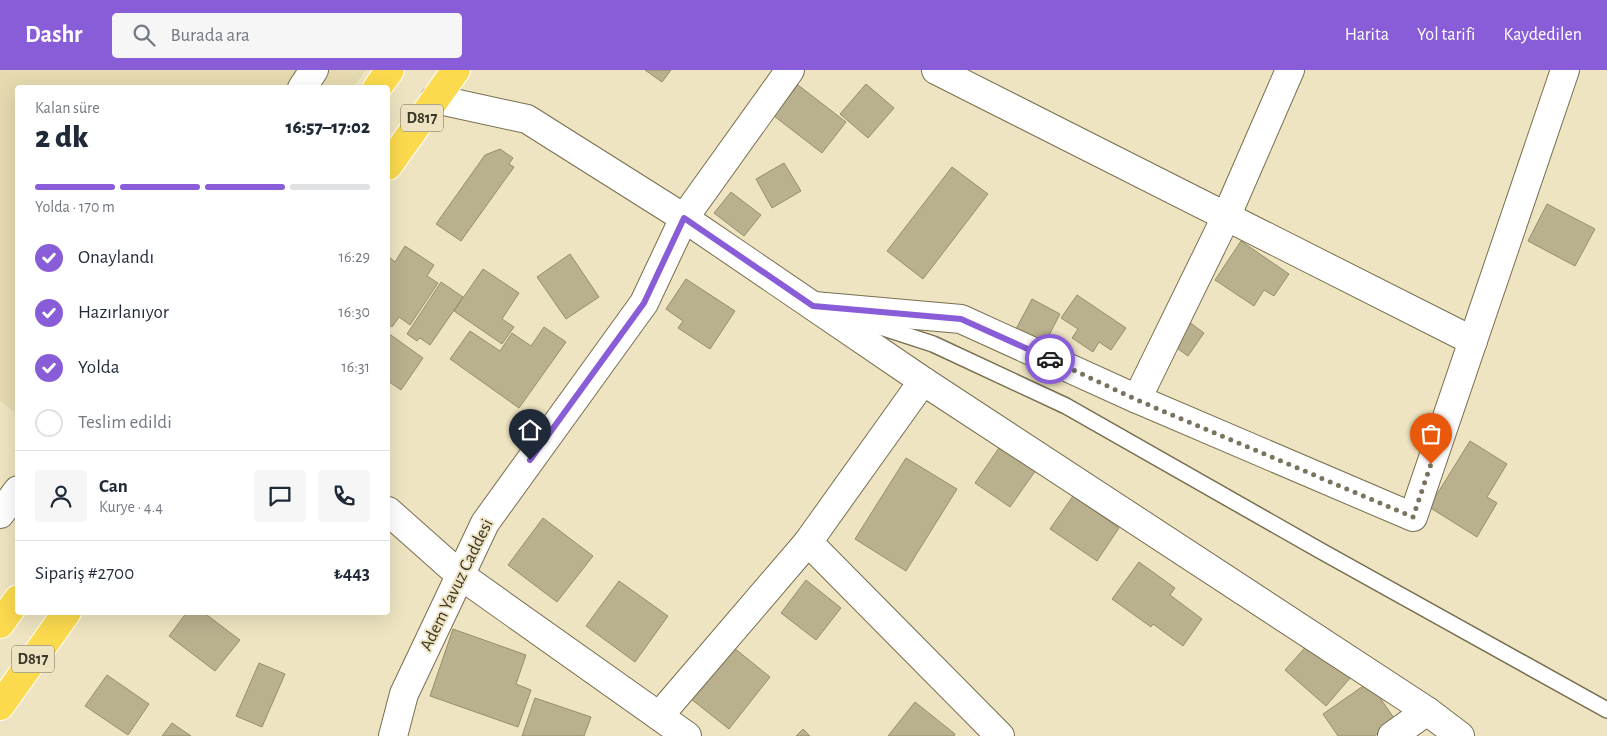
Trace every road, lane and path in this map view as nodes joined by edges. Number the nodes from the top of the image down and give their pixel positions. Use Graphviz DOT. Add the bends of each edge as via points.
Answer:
graph roads {
  1 [pos="314,70"];
  2 [pos="390,70"];
  3 [pos="456,70"];
  4 [pos="790,70"];
  5 [pos="936,70"];
  6 [pos="1290,70"];
  7 [pos="1565,70"];
  8 [pos="304,85"];
  9 [pos="379,85"];
  10 [pos="435,99"];
  11 [pos="390,163"];
  12 [pos="1226,217"];
  13 [pos="684,218"];
  14 [pos="813,306"];
  15 [pos="1473,342"];
  16 [pos="922,381"];
  17 [pos="1137,400"];
  18 [pos="15,494"];
  19 [pos="390,513"];
  20 [pos="0,514"];
  21 [pos="808,542"];
  22 [pos="460,575"];
  23 [pos="15,603"];
  24 [pos="65,615"];
  25 [pos="0,624"];
  26 [pos="0,706"];
  27 [pos="1607,710"];
  28 [pos="1427,711"];
  29 [pos="659,716"];
  30 [pos="392,736"];
  31 [pos="687,736"];
  32 [pos="1000,736"];
  33 [pos="1392,736"];
  34 [pos="1460,736"];
  1 -- 8 [label="street"];
  2 -- 9 [label="highway"];
  3 -- 10 [label="highway, D817"];
  4 -- 13 [label="street, Adem Yavuz Caddesi"];
  5 -- 12 [label="street"];
  6 -- 12 [label="street"];
  7 -- 15 [label="street"];
  10 -- 11 [label="highway, D817"];
  10 -- 13 [label="street" via="527,119"];
  12 -- 15 [label="street"];
  12 -- 17 [label="street"];
  13 -- 14 [label="street"];
  13 -- 22 [label="street, Adem Yavuz Caddesi" via="644,303 485,523"];
  14 -- 16 [label="street"];
  14 -- 17 [label="street" via="961,319"];
  14 -- 27 [label="lane" via="933,344 1066,406"];
  15 -- 17 [label="street" via="1413,517"];
  16 -- 21 [label="street"];
  16 -- 28 [label="street"];
  18 -- 20 [label="street"];
  19 -- 22 [label="street"];
  21 -- 29 [label="street"];
  21 -- 32 [label="street"];
  22 -- 29 [label="street"];
  22 -- 30 [label="street, Adem Yavuz Caddesi" via="404,694"];
  23 -- 25 [label="highway, D817"];
  24 -- 26 [label="highway, D817"];
  28 -- 33 [label="street"];
  28 -- 34 [label="street"];
  29 -- 31 [label="street"];
}
